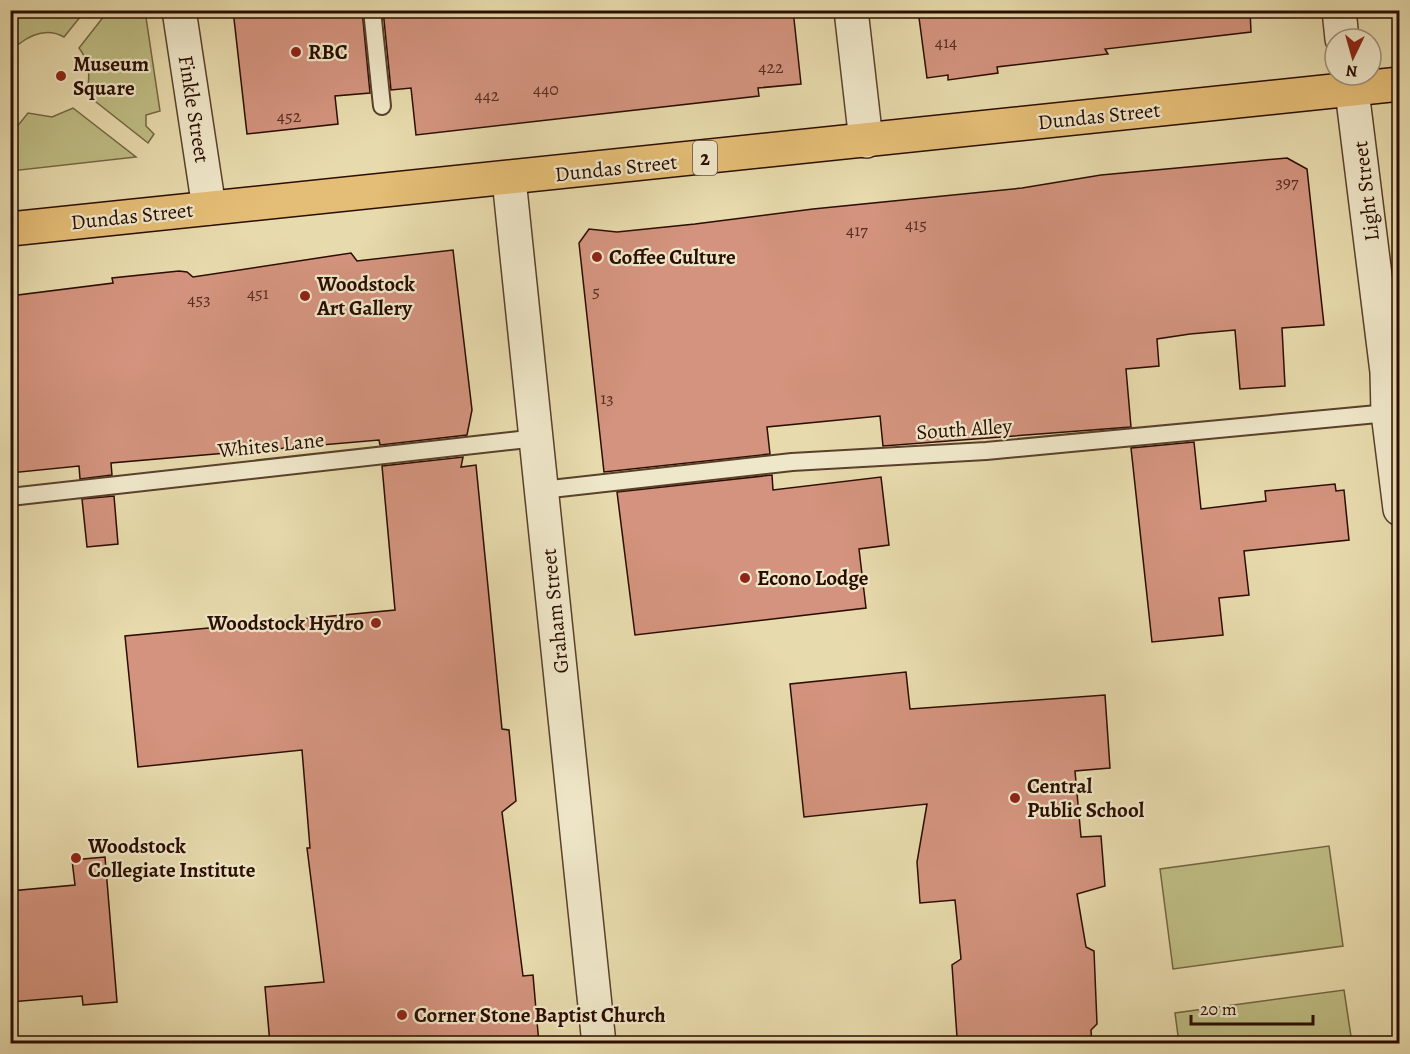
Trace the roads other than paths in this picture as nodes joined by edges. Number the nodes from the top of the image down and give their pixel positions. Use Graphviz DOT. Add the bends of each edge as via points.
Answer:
graph roads {
  1 [pos="179,10"];
  2 [pos="372,10"];
  3 [pos="851,10"];
  4 [pos="1339,10"];
  5 [pos="1341,27"];
  6 [pos="1383,83"];
  7 [pos="1400,84"];
  8 [pos="1323,85"];
  9 [pos="1353,87"];
  10 [pos="382,106"];
  11 [pos="867,141"];
  12 [pos="509,179"];
  13 [pos="209,208"];
  14 [pos="10,230"];
  15 [pos="1393,371"];
  16 [pos="1388,413"];
  17 [pos="537,438"];
  18 [pos="542,490"];
  19 [pos="10,497"];
  20 [pos="1400,510"];
  21 [pos="599,1044"];
  1 -- 13 [label="street, Finkle Street"];
  2 -- 10 [label="lane"];
  3 -- 11 [label="street"];
  4 -- 5 [label="street"];
  6 -- 7 [label="main road, Dundas Street / 2"];
  8 -- 11 [label="main road, Dundas Street / 2"];
  9 -- 15 [label="street, Light Street"];
  11 -- 12 [label="main road, Dundas Street / 2"];
  12 -- 13 [label="main road, Dundas Street / 2"];
  12 -- 17 [label="street, Graham Street"];
  13 -- 14 [label="main road, Dundas Street / 2"];
  15 -- 16 [label="street, Light Street"];
  16 -- 18 [label="lane, South Alley" via="986,451 792,462"];
  16 -- 20 [label="street, Light Street"];
  17 -- 18 [label="street, Graham Street"];
  17 -- 19 [label="lane, Whites Lane"];
  18 -- 21 [label="street, Graham Street"];
}
